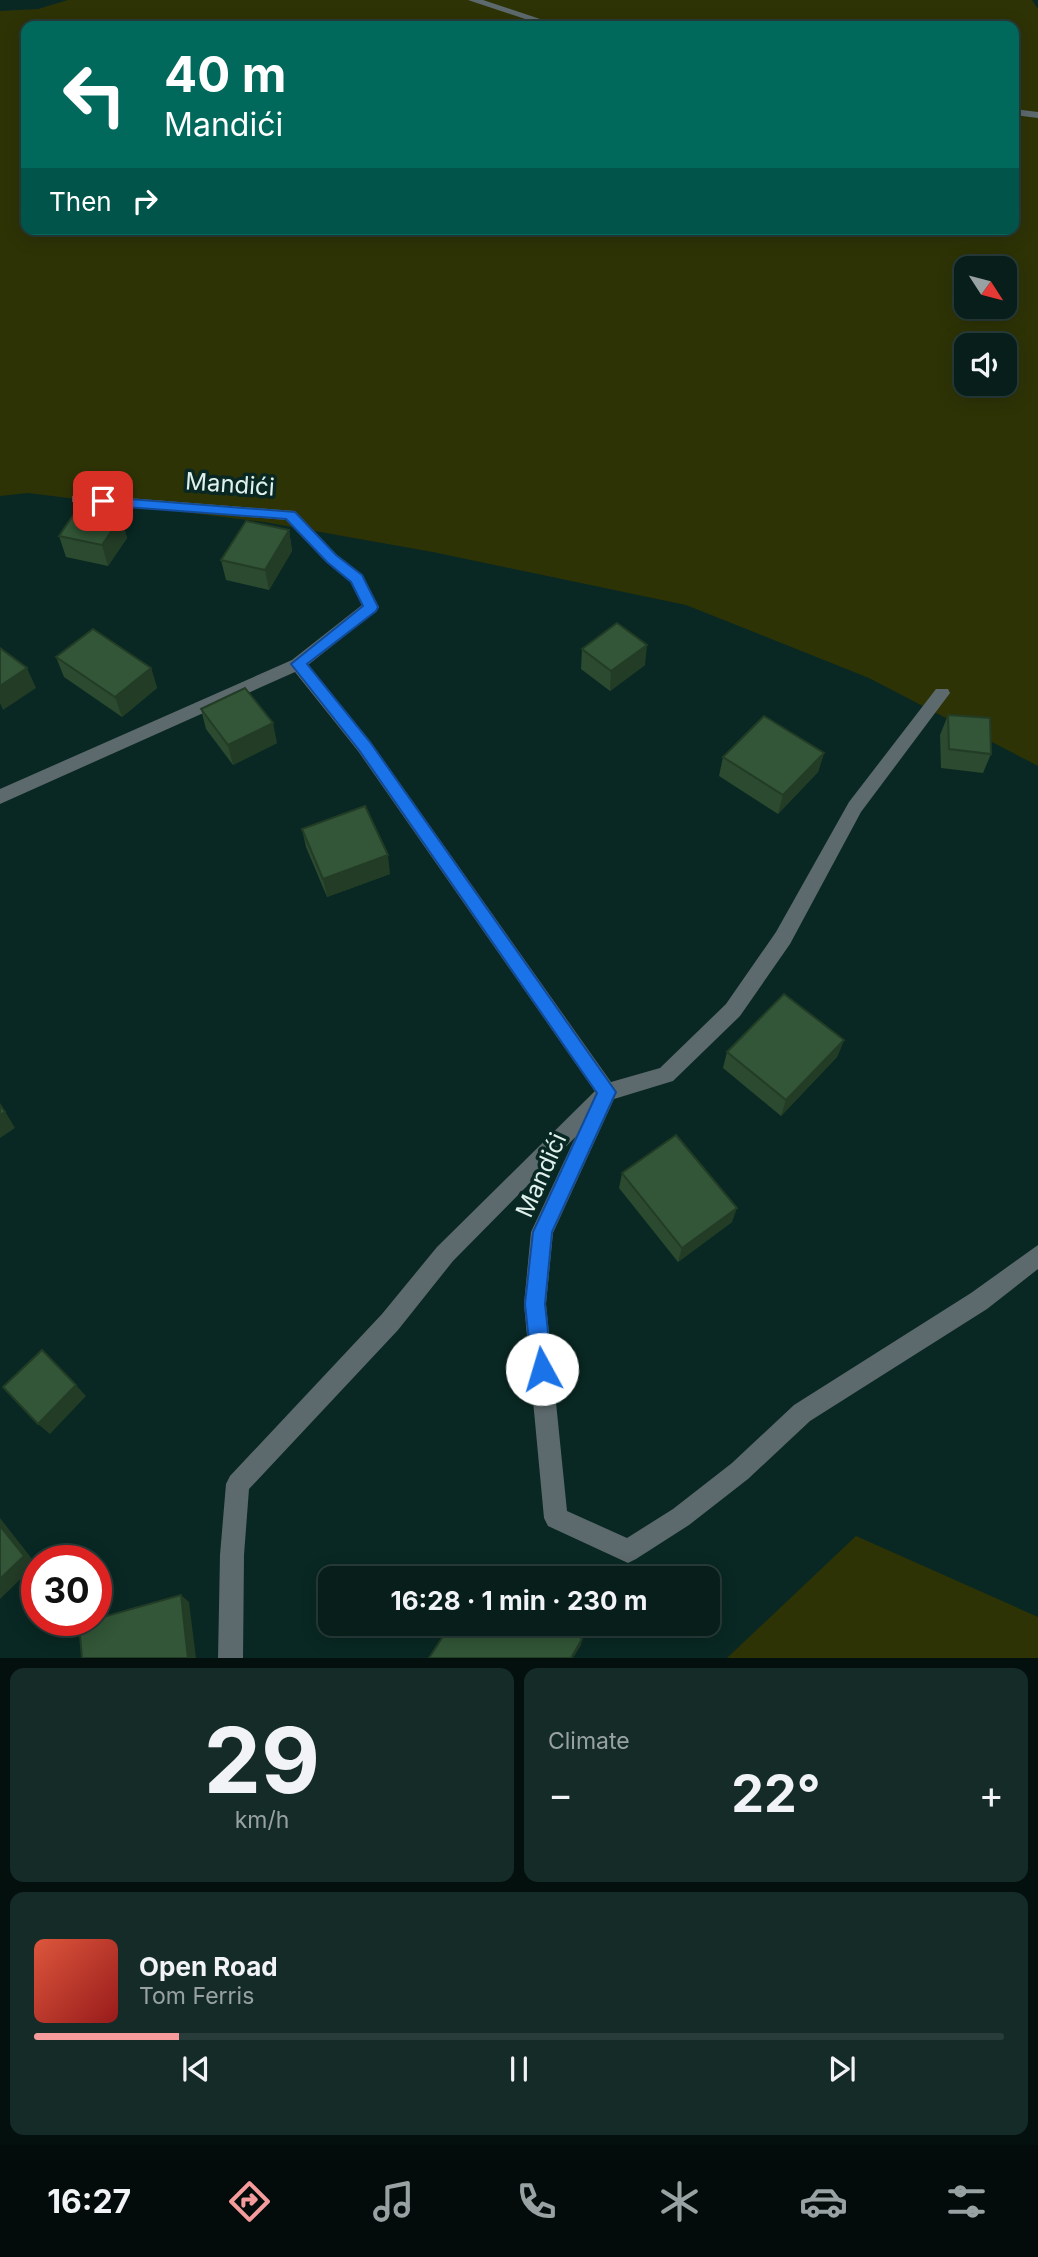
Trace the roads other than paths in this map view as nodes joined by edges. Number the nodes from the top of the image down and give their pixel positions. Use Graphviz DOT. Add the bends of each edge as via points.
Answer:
graph roads {
  1 [pos="473,0"];
  2 [pos="540,21"];
  3 [pos="1019,113"];
  4 [pos="1038,115"];
  5 [pos="77,499"];
  6 [pos="298,664"];
  7 [pos="942,693"];
  8 [pos="0,797"];
  9 [pos="607,1092"];
  10 [pos="1038,1256"];
  11 [pos="230,1658"];
  1 -- 2 [label="street"];
  3 -- 4 [label="street"];
  5 -- 6 [label="street, Mandići" via="290,515 357,579 371,607"];
  6 -- 8 [label="street, Mandići"];
  6 -- 9 [label="street" via="364,746"];
  7 -- 9 [label="street" via="855,807 783,938 733,1010 666,1075"];
  9 -- 10 [label="street, Mandići" via="542,1232 535,1304 556,1518 628,1551 740,1471 802,1413 979,1301"];
  9 -- 11 [label="street" via="445,1254 390,1322 238,1483"];
}
